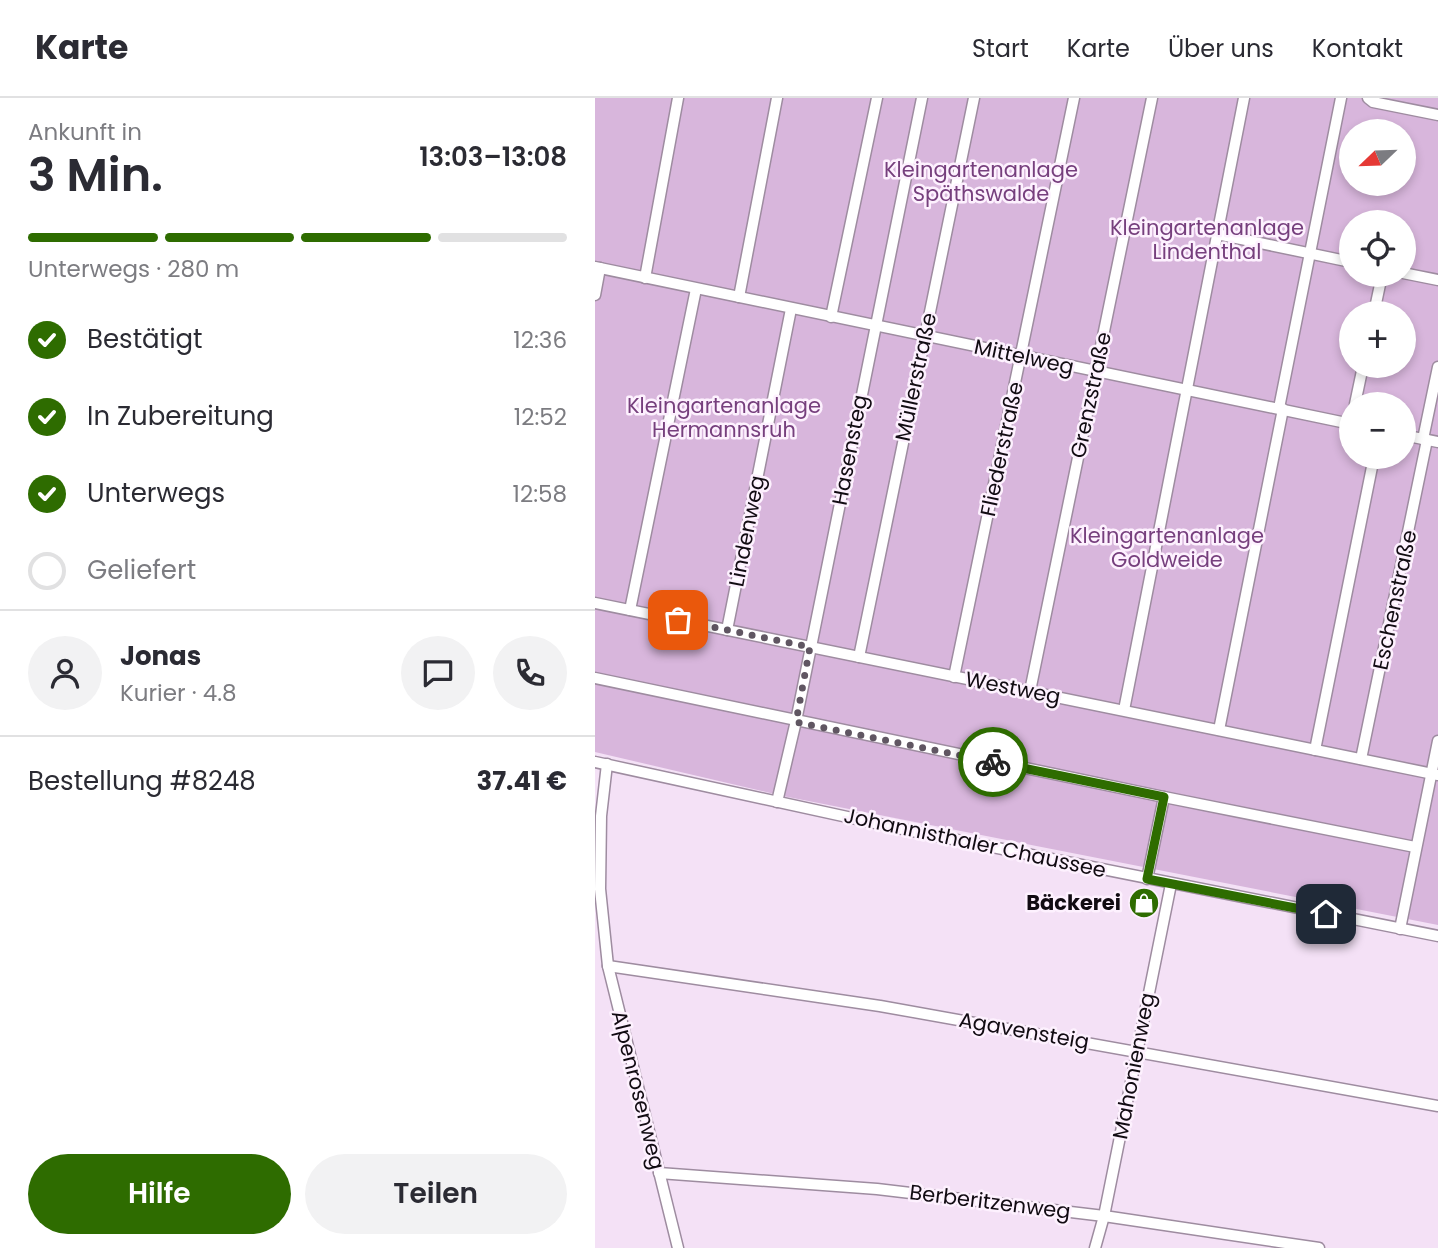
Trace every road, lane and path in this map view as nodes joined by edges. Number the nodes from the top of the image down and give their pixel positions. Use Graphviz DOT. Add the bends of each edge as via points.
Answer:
graph roads {
  1 [pos="678,98"];
  2 [pos="777,98"];
  3 [pos="877,98"];
  4 [pos="922,98"];
  5 [pos="974,98"];
  6 [pos="1074,98"];
  7 [pos="1152,98"];
  8 [pos="1244,98"];
  9 [pos="1341,98"];
  10 [pos="1368,98"];
  11 [pos="1438,115"];
  12 [pos="1217,234"];
  13 [pos="1310,254"];
  14 [pos="1339,260"];
  15 [pos="598,267"];
  16 [pos="1416,276"];
  17 [pos="645,278"];
  18 [pos="1438,280"];
  19 [pos="696,289"];
  20 [pos="595,295"];
  21 [pos="739,297"];
  22 [pos="791,309"];
  23 [pos="831,317"];
  24 [pos="875,326"];
  25 [pos="924,336"];
  26 [pos="1021,356"];
  27 [pos="1438,367"];
  28 [pos="1096,372"];
  29 [pos="1187,389"];
  30 [pos="1281,409"];
  31 [pos="1339,421"];
  32 [pos="1429,440"];
  33 [pos="1372,469"];
  34 [pos="595,603"];
  35 [pos="629,610"];
  36 [pos="727,630"];
  37 [pos="810,647"];
  38 [pos="859,657"];
  39 [pos="954,677"];
  40 [pos="595,678"];
  41 [pos="1030,691"];
  42 [pos="1123,710"];
  43 [pos="796,722"];
  44 [pos="1219,730"];
  45 [pos="1438,741"];
  46 [pos="1315,750"];
  47 [pos="1361,760"];
  48 [pos="595,761"];
  49 [pos="607,764"];
  50 [pos="1435,774"];
  51 [pos="1164,797"];
  52 [pos="777,802"];
  53 [pos="1415,847"];
  54 [pos="1147,879"];
  55 [pos="1171,884"];
  56 [pos="1400,929"];
  57 [pos="1438,936"];
  58 [pos="608,966"];
  59 [pos="1137,1050"];
  60 [pos="1438,1106"];
  61 [pos="659,1173"];
  62 [pos="1104,1216"];
  63 [pos="678,1248"];
  64 [pos="1095,1248"];
  65 [pos="1319,1248"];
  1 -- 17 [label="street"];
  2 -- 21 [label="street"];
  3 -- 23 [label="street"];
  4 -- 24 [label="street, Hasensteg"];
  5 -- 25 [label="street, Müllerstraße"];
  6 -- 26 [label="street, Fliederstraße"];
  7 -- 28 [label="street, Grenzstraße"];
  8 -- 12 [label="street"];
  9 -- 13 [label="street"];
  10 -- 11 [label="street"];
  12 -- 13 [label="street"];
  12 -- 29 [label="street"];
  13 -- 14 [label="street"];
  13 -- 30 [label="street"];
  15 -- 17 [label="street, Mittelweg"];
  15 -- 20 [label="street"];
  16 -- 18 [label="street"];
  17 -- 19 [label="street, Mittelweg"];
  19 -- 21 [label="street, Mittelweg"];
  19 -- 35 [label="street"];
  21 -- 22 [label="street, Mittelweg"];
  22 -- 23 [label="street, Mittelweg"];
  22 -- 36 [label="street, Lindenweg"];
  23 -- 24 [label="street, Mittelweg"];
  24 -- 25 [label="street, Mittelweg"];
  24 -- 37 [label="street, Hasensteg"];
  25 -- 26 [label="street, Mittelweg"];
  25 -- 38 [label="street, Müllerstraße"];
  26 -- 28 [label="street, Mittelweg"];
  26 -- 39 [label="street, Fliederstraße"];
  27 -- 32 [label="street, Eschenstraße"];
  28 -- 29 [label="street, Mittelweg"];
  28 -- 41 [label="street, Grenzstraße"];
  29 -- 30 [label="street, Mittelweg"];
  29 -- 42 [label="street"];
  30 -- 31 [label="street, Mittelweg"];
  30 -- 44 [label="street"];
  32 -- 47 [label="street, Eschenstraße"];
  33 -- 46 [label="street"];
  34 -- 35 [label="street, Westweg"];
  35 -- 36 [label="street, Westweg"];
  36 -- 37 [label="street, Westweg"];
  37 -- 38 [label="street, Westweg"];
  37 -- 43 [label="street, Hasensteg"];
  38 -- 39 [label="street, Westweg"];
  39 -- 41 [label="street, Westweg"];
  40 -- 43 [label="street"];
  41 -- 42 [label="street, Westweg"];
  42 -- 44 [label="street, Westweg"];
  43 -- 51 [label="street"];
  43 -- 52 [label="street, Hasensteg"];
  44 -- 46 [label="street, Westweg"];
  45 -- 50 [label="street"];
  46 -- 47 [label="street, Westweg"];
  47 -- 50 [label="street, Westweg"];
  48 -- 49 [label="street, Johannisthaler Chaussee"];
  49 -- 52 [label="street, Johannisthaler Chaussee"];
  49 -- 58 [label="street, Alpenrosenweg" via="600,889"];
  50 -- 53 [label="street"];
  51 -- 53 [label="street"];
  51 -- 54 [label="street"];
  52 -- 54 [label="street, Johannisthaler Chaussee"];
  53 -- 56 [label="street"];
  54 -- 55 [label="street, Johannisthaler Chaussee"];
  55 -- 56 [label="street, Johannisthaler Chaussee"];
  55 -- 59 [label="street, Mahonienweg"];
  56 -- 57 [label="street, Johannisthaler Chaussee"];
  58 -- 59 [label="street, Agavensteig"];
  58 -- 61 [label="street, Alpenrosenweg"];
  59 -- 60 [label="street, Agavensteig"];
  59 -- 62 [label="street, Mahonienweg"];
  61 -- 62 [label="street, Berberitzenweg" via="877,1189"];
  61 -- 63 [label="street, Alpenrosenweg"];
  62 -- 64 [label="street, Mahonienweg"];
  62 -- 65 [label="street, Berberitzenweg"];
}
